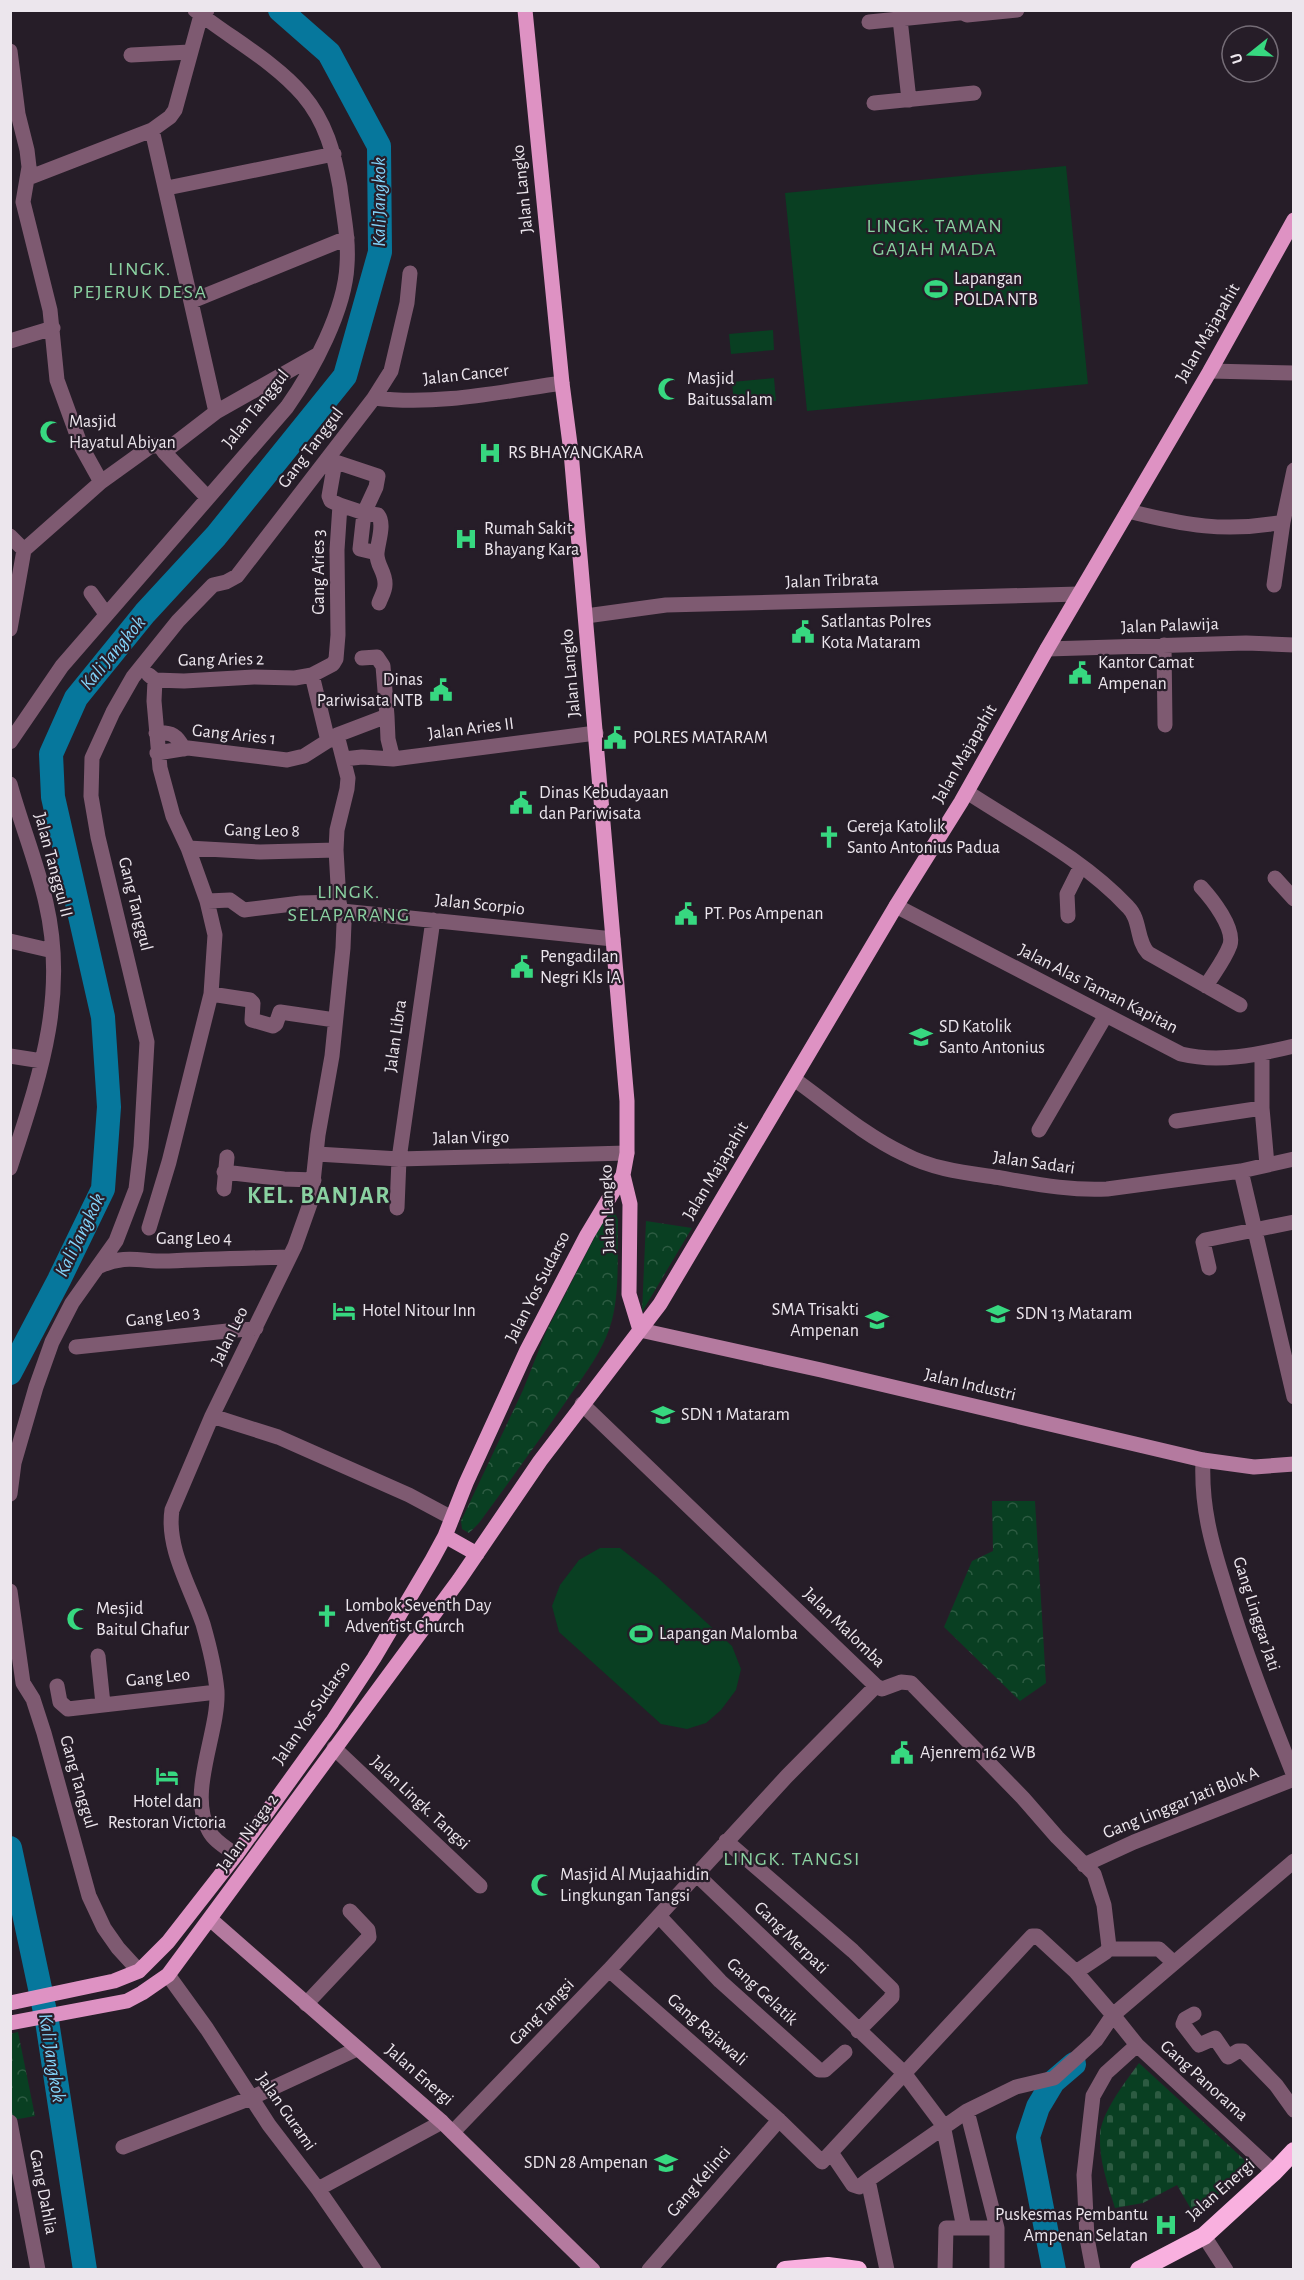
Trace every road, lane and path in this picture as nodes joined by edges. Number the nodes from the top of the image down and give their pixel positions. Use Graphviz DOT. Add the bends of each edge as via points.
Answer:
graph roads {
  1 [pos="525,10"];
  2 [pos="1017,10"];
  3 [pos="201,12"];
  4 [pos="958,12"];
  5 [pos="900,19"];
  6 [pos="869,22"];
  7 [pos="10,51"];
  8 [pos="190,52"];
  9 [pos="131,55"];
  10 [pos="974,93"];
  11 [pos="909,100"];
  12 [pos="874,103"];
  13 [pos="152,130"];
  14 [pos="334,154"];
  15 [pos="21,185"];
  16 [pos="167,188"];
  17 [pos="1293,220"];
  18 [pos="347,238"];
  19 [pos="410,273"];
  20 [pos="192,301"];
  21 [pos="52,328"];
  22 [pos="10,341"];
  23 [pos="317,355"];
  24 [pos="1210,371"];
  25 [pos="1293,373"];
  26 [pos="562,382"];
  27 [pos="374,398"];
  28 [pos="216,412"];
  29 [pos="164,452"];
  30 [pos="331,460"];
  31 [pos="1293,470"];
  32 [pos="101,482"];
  33 [pos="207,497"];
  34 [pos="340,505"];
  35 [pos="1128,511"];
  36 [pos="364,513"];
  37 [pos="1283,522"];
  38 [pos="10,536"];
  39 [pos="24,550"];
  40 [pos="1274,585"];
  41 [pos="91,593"];
  42 [pos="1080,594"];
  43 [pos="379,603"];
  44 [pos="106,614"];
  45 [pos="586,616"];
  46 [pos="10,629"];
  47 [pos="1164,645"];
  48 [pos="1293,645"];
  49 [pos="1047,649"];
  50 [pos="362,658"];
  51 [pos="312,675"];
  52 [pos="145,677"];
  53 [pos="387,716"];
  54 [pos="1165,725"];
  55 [pos="156,733"];
  56 [pos="596,733"];
  57 [pos="332,738"];
  58 [pos="10,742"];
  59 [pos="184,749"];
  60 [pos="157,753"];
  61 [pos="344,759"];
  62 [pos="393,759"];
  63 [pos="10,784"];
  64 [pos="967,792"];
  65 [pos="15,817"];
  66 [pos="188,848"];
  67 [pos="336,850"];
  68 [pos="1081,866"];
  69 [pos="1275,878"];
  70 [pos="1201,887"];
  71 [pos="1293,898"];
  72 [pos="208,901"];
  73 [pos="896,906"];
  74 [pos="341,907"];
  75 [pos="1068,916"];
  76 [pos="433,920"];
  77 [pos="613,939"];
  78 [pos="10,941"];
  79 [pos="52,951"];
  80 [pos="1206,986"];
  81 [pos="211,994"];
  82 [pos="1240,1005"];
  83 [pos="1106,1015"];
  84 [pos="335,1020"];
  85 [pos="1293,1046"];
  86 [pos="1262,1054"];
  87 [pos="10,1056"];
  88 [pos="42,1061"];
  89 [pos="794,1079"];
  90 [pos="1262,1108"];
  91 [pos="1176,1121"];
  92 [pos="1039,1130"];
  93 [pos="627,1153"];
  94 [pos="316,1154"];
  95 [pos="227,1157"];
  96 [pos="399,1159"];
  97 [pos="1293,1159"];
  98 [pos="1267,1165"];
  99 [pos="10,1167"];
  100 [pos="1241,1171"];
  101 [pos="224,1173"];
  102 [pos="623,1175"];
  103 [pos="314,1180"];
  104 [pos="224,1189"];
  105 [pos="397,1208"];
  106 [pos="1293,1222"];
  107 [pos="149,1227"];
  108 [pos="1255,1230"];
  109 [pos="290,1257"];
  110 [pos="100,1266"];
  111 [pos="1209,1268"];
  112 [pos="256,1328"];
  113 [pos="640,1330"];
  114 [pos="76,1347"];
  115 [pos="1293,1397"];
  116 [pos="582,1404"];
  117 [pos="212,1416"];
  118 [pos="1203,1460"];
  119 [pos="1293,1464"];
  120 [pos="10,1494"];
  121 [pos="452,1518"];
  122 [pos="446,1536"];
  123 [pos="477,1554"];
  124 [pos="10,1591"];
  125 [pos="98,1656"];
  126 [pos="57,1686"];
  127 [pos="876,1686"];
  128 [pos="217,1692"];
  129 [pos="103,1704"];
  130 [pos="334,1748"];
  131 [pos="1290,1755"];
  132 [pos="1293,1778"];
  133 [pos="726,1841"];
  134 [pos="236,1855"];
  135 [pos="1293,1862"];
  136 [pos="1084,1865"];
  137 [pos="696,1874"];
  138 [pos="480,1886"];
  139 [pos="350,1911"];
  140 [pos="659,1916"];
  141 [pos="210,1919"];
  142 [pos="1108,1949"];
  143 [pos="1173,1962"];
  144 [pos="609,1970"];
  145 [pos="139,1971"];
  146 [pos="1076,1972"];
  147 [pos="168,1975"];
  148 [pos="10,2003"];
  149 [pos="306,2004"];
  150 [pos="1194,2014"];
  151 [pos="1116,2019"];
  152 [pos="10,2023"];
  153 [pos="858,2031"];
  154 [pos="1137,2045"];
  155 [pos="357,2049"];
  156 [pos="844,2052"];
  157 [pos="904,2073"];
  158 [pos="251,2098"];
  159 [pos="1293,2110"];
  160 [pos="967,2111"];
  161 [pos="779,2120"];
  162 [pos="10,2122"];
  163 [pos="944,2125"];
  164 [pos="447,2128"];
  165 [pos="123,2147"];
  166 [pos="832,2154"];
  167 [pos="1292,2155"];
  168 [pos="1274,2172"];
  169 [pos="867,2180"];
  170 [pos="318,2189"];
  171 [pos="964,2228"];
  172 [pos="997,2228"];
  173 [pos="1204,2236"];
  174 [pos="827,2268"];
  175 [pos="38,2270"];
  176 [pos="374,2270"];
  177 [pos="593,2270"];
  178 [pos="649,2270"];
  179 [pos="785,2270"];
  180 [pos="858,2270"];
  181 [pos="887,2270"];
  182 [pos="945,2270"];
  183 [pos="997,2270"];
  184 [pos="1092,2270"];
  185 [pos="1139,2270"];
  186 [pos="1226,2270"];
  1 -- 26 [label="main road, Jalan Langko"];
  2 -- 4 [label="street" via="967,15"];
  3 -- 8 [label="street"];
  3 -- 14 [label="street, Jalan Tanggul" via="298,89 322,122"];
  4 -- 5 [label="street"];
  5 -- 6 [label="street"];
  5 -- 11 [label="street"];
  7 -- 15 [label="street" via="27,150"];
  8 -- 9 [label="street"];
  8 -- 13 [label="street" via="175,110"];
  10 -- 11 [label="street"];
  11 -- 12 [label="street"];
  13 -- 15 [label="street"];
  13 -- 16 [label="street"];
  14 -- 16 [label="street"];
  14 -- 18 [label="street, Jalan Tanggul"];
  15 -- 21 [label="street"];
  16 -- 20 [label="street"];
  17 -- 24 [label="main road, Jalan Majapahit"];
  18 -- 20 [label="street"];
  18 -- 23 [label="street, Jalan Tanggul" via="344,289"];
  19 -- 27 [label="street, Gang Tanggul" via="397,351 391,371"];
  20 -- 28 [label="street"];
  21 -- 22 [label="street"];
  21 -- 32 [label="street" via="57,380 81,446"];
  23 -- 28 [label="street"];
  23 -- 33 [label="street, Jalan Tanggul" via="287,407"];
  24 -- 25 [label="street"];
  24 -- 35 [label="main road, Jalan Majapahit"];
  26 -- 27 [label="street, Jalan Cancer" via="482,396"];
  26 -- 45 [label="main road, Jalan Langko"];
  27 -- 30 [label="street, Gang Tanggul"];
  28 -- 29 [label="street"];
  29 -- 32 [label="street" via="159,445 151,446"];
  29 -- 33 [label="street"];
  30 -- 34 [label="street, Gang Aries 3" via="329,496"];
  30 -- 36 [label="street" via="378,477"];
  30 -- 52 [label="street, Gang Tanggul" via="237,576 211,586 178,621"];
  31 -- 37 [label="street"];
  32 -- 39 [label="street"];
  33 -- 44 [label="street, Jalan Tanggul"];
  34 -- 36 [label="street"];
  34 -- 51 [label="street, Gang Aries 3" via="336,659"];
  35 -- 37 [label="street" via="1204,527 1256,527"];
  35 -- 42 [label="main road, Jalan Majapahit"];
  36 -- 43 [label="street" via="359,545 377,553 385,575"];
  37 -- 40 [label="street"];
  38 -- 39 [label="street"];
  39 -- 46 [label="street"];
  41 -- 44 [label="street"];
  42 -- 45 [label="street, Jalan Tribrata" via="666,605"];
  42 -- 49 [label="main road, Jalan Majapahit"];
  44 -- 58 [label="street, Jalan Tanggul" via="62,666"];
  45 -- 56 [label="main road, Jalan Langko"];
  47 -- 48 [label="street, Jalan Palawija"];
  47 -- 49 [label="street, Jalan Palawija"];
  47 -- 54 [label="street"];
  49 -- 64 [label="main road, Jalan Majapahit"];
  50 -- 53 [label="street" via="377,657 383,666"];
  51 -- 52 [label="street, Gang Aries 2" via="184,681"];
  51 -- 57 [label="street, Jalan Leo"];
  52 -- 55 [label="street" via="154,701"];
  52 -- 110 [label="street, Gang Tanggul" via="113,712 92,758 91,771 91,796 99,837 147,1042 136,1189 116,1241"];
  53 -- 57 [label="street, Gang Aries 1"];
  53 -- 62 [label="street"];
  55 -- 59 [label="street" via="174,734"];
  55 -- 60 [label="street"];
  56 -- 62 [label="street, Jalan Aries II"];
  56 -- 77 [label="main road, Jalan Langko"];
  57 -- 59 [label="street, Gang Aries 1" via="304,756 287,760"];
  57 -- 61 [label="street, Jalan Leo"];
  59 -- 60 [label="street, Gang Aries 1"];
  60 -- 66 [label="street" via="173,816"];
  61 -- 62 [label="street, Jalan Aries II"];
  61 -- 67 [label="street, Jalan Leo" via="348,778"];
  63 -- 65 [label="street, Jalan Tanggul II"];
  64 -- 68 [label="street"];
  64 -- 73 [label="main road, Jalan Majapahit"];
  65 -- 79 [label="street, Jalan Tanggul II" via="46,903"];
  66 -- 67 [label="street, Gang Leo 8" via="260,852"];
  66 -- 81 [label="street" via="215,935"];
  67 -- 74 [label="street, Jalan Leo"];
  68 -- 75 [label="street" via="1067,894"];
  68 -- 80 [label="street" via="1130,909 1148,953"];
  69 -- 71 [label="street"];
  70 -- 80 [label="street" via="1217,905 1231,938"];
  72 -- 74 [label="street, Jalan Scorpio" via="230,900 244,910 301,903"];
  73 -- 83 [label="street, Jalan Alas Taman Kapitan"];
  73 -- 89 [label="main road, Jalan Majapahit"];
  74 -- 76 [label="street, Jalan Scorpio"];
  74 -- 84 [label="street, Jalan Leo" via="343,948"];
  76 -- 77 [label="street, Jalan Scorpio"];
  76 -- 96 [label="street, Jalan Libra"];
  77 -- 93 [label="main road, Jalan Langko" via="627,1101"];
  78 -- 79 [label="street"];
  79 -- 88 [label="street, Jalan Tanggul II" via="54,1003"];
  80 -- 82 [label="street"];
  81 -- 84 [label="street" via="250,1000 252,1020 273,1026 280,1012"];
  81 -- 107 [label="street"];
  83 -- 86 [label="street, Jalan Alas Taman Kapitan" via="1196,1058"];
  83 -- 92 [label="street"];
  84 -- 94 [label="street, Jalan Leo"];
  85 -- 86 [label="street, Jalan Alas Taman Kapitan"];
  86 -- 90 [label="street"];
  87 -- 88 [label="street"];
  88 -- 99 [label="street, Jalan Tanggul II"];
  89 -- 100 [label="street, Jalan Sadari" via="876,1138 936,1168 1088,1190"];
  89 -- 113 [label="main road, Jalan Majapahit" via="660,1304"];
  90 -- 91 [label="street"];
  90 -- 98 [label="street"];
  93 -- 96 [label="street, Jalan Virgo"];
  93 -- 102 [label="main road, Jalan Langko"];
  94 -- 96 [label="street, Jalan Virgo"];
  94 -- 103 [label="street, Jalan Leo"];
  95 -- 101 [label="street"];
  96 -- 105 [label="street, Jalan Libra"];
  97 -- 98 [label="street, Jalan Sadari"];
  98 -- 100 [label="street, Jalan Sadari"];
  100 -- 108 [label="street"];
  101 -- 103 [label="street"];
  101 -- 104 [label="street"];
  102 -- 113 [label="main road, Jalan Langko" via="630,1204 629,1294"];
  102 -- 121 [label="main road, Jalan Yos Sudarso" via="526,1352"];
  103 -- 109 [label="street, Jalan Leo" via="307,1215"];
  106 -- 108 [label="street"];
  108 -- 111 [label="street" via="1204,1240"];
  108 -- 115 [label="street"];
  109 -- 110 [label="street, Gang Leo 4" via="131,1259"];
  109 -- 112 [label="street, Jalan Leo"];
  110 -- 120 [label="street, Gang Tanggul" via="72,1303 52,1342 14,1463"];
  112 -- 114 [label="street, Gang Leo 3"];
  112 -- 117 [label="street, Jalan Leo"];
  113 -- 116 [label="main road"];
  113 -- 118 [label="street, Jalan Industri"];
  116 -- 123 [label="main road"];
  116 -- 127 [label="street, Jalan Malomba"];
  117 -- 121 [label="street" via="278,1437"];
  117 -- 128 [label="street, Jalan Leo" via="170,1522 204,1629"];
  118 -- 119 [label="street, Jalan Industri" via="1254,1467"];
  118 -- 131 [label="street, Gang Linggar Jati" via="1202,1488 1209,1532 1237,1629"];
  121 -- 122 [label="main road, Jalan Yos Sudarso"];
  122 -- 123 [label="main road"];
  122 -- 134 [label="main road, Jalan Yos Sudarso" via="368,1667"];
  123 -- 130 [label="main road, Jalan Niaga 2"];
  124 -- 145 [label="street, Gang Tanggul" via="23,1683 45,1733 89,1896 117,1948"];
  125 -- 129 [label="street, Gang Leo"];
  126 -- 129 [label="street, Gang Leo" via="65,1707"];
  127 -- 133 [label="street, Jalan Malomba"];
  127 -- 136 [label="street" via="882,1689 901,1682 911,1683"];
  128 -- 129 [label="street, Gang Leo"];
  128 -- 134 [label="street, Jalan Leo" via="201,1796 209,1833"];
  130 -- 138 [label="street, Jalan Lingk. Tangsi"];
  130 -- 141 [label="main road, Jalan Niaga 2"];
  131 -- 132 [label="street, Gang Linggar Jati"];
  132 -- 136 [label="street, Gang Linggar Jati Blok A"];
  133 -- 137 [label="street, Jalan Malomba"];
  133 -- 153 [label="street" via="892,1989 892,1997"];
  134 -- 145 [label="main road, Jalan Yos Sudarso" via="168,1942"];
  135 -- 143 [label="street"];
  136 -- 142 [label="street" via="1094,1875 1104,1905"];
  137 -- 140 [label="street, Jalan Malomba"];
  137 -- 153 [label="street, Gang Merpati"];
  139 -- 149 [label="street" via="368,1930 369,1937"];
  140 -- 144 [label="street, Gang Tangsi"];
  140 -- 156 [label="street, Gang Gelatik" via="720,1981 819,2070 825,2070"];
  141 -- 147 [label="main road, Jalan Niaga 2"];
  141 -- 149 [label="street, Jalan Energi"];
  142 -- 143 [label="street" via="1159,1949"];
  142 -- 146 [label="street"];
  143 -- 151 [label="street"];
  144 -- 161 [label="street, Gang Rajawali"];
  144 -- 164 [label="street, Gang Tangsi"];
  145 -- 148 [label="main road, Jalan Yos Sudarso" via="114,1981"];
  146 -- 151 [label="street, Gang Panorama"];
  146 -- 157 [label="street, Gang Panorama" via="1037,1936 1032,1936"];
  147 -- 152 [label="main road, Jalan Niaga 2" via="142,1993 119,2002"];
  147 -- 158 [label="street, Jalan Gurami"];
  149 -- 155 [label="street, Jalan Energi"];
  150 -- 159 [label="street" via="1183,2024 1199,2046 1216,2038 1228,2057 1243,2051 1276,2085"];
  151 -- 154 [label="street, Gang Panorama"];
  151 -- 160 [label="street" via="1054,2078 1016,2087"];
  153 -- 157 [label="street, Gang Merpati"];
  154 -- 168 [label="street, Gang Panorama"];
  154 -- 184 [label="street" via="1106,2073 1093,2096 1084,2175"];
  155 -- 158 [label="street"];
  155 -- 164 [label="street, Jalan Energi"];
  157 -- 163 [label="street, Gang Merpati"];
  157 -- 166 [label="street"];
  158 -- 165 [label="street"];
  158 -- 170 [label="street, Jalan Gurami"];
  160 -- 163 [label="street"];
  160 -- 172 [label="street"];
  161 -- 166 [label="street, Gang Rajawali" via="820,2162"];
  161 -- 178 [label="street, Gang Kelinci"];
  162 -- 175 [label="street, Gang Dahlia"];
  163 -- 169 [label="street"];
  163 -- 171 [label="street"];
  164 -- 170 [label="street, Gang Tangsi"];
  164 -- 177 [label="street, Jalan Energi"];
  166 -- 169 [label="street" via="853,2185 859,2187"];
  167 -- 168 [label="highway, Jalan Energi"];
  168 -- 173 [label="highway, Jalan Energi"];
  169 -- 181 [label="street"];
  170 -- 176 [label="street, Jalan Gurami"];
  171 -- 172 [label="street"];
  171 -- 182 [label="street" via="945,2230"];
  172 -- 183 [label="street"];
  173 -- 185 [label="highway, Jalan Energi"];
  173 -- 186 [label="street"];
  174 -- 179 [label="highway"];
  174 -- 180 [label="highway"];
}
